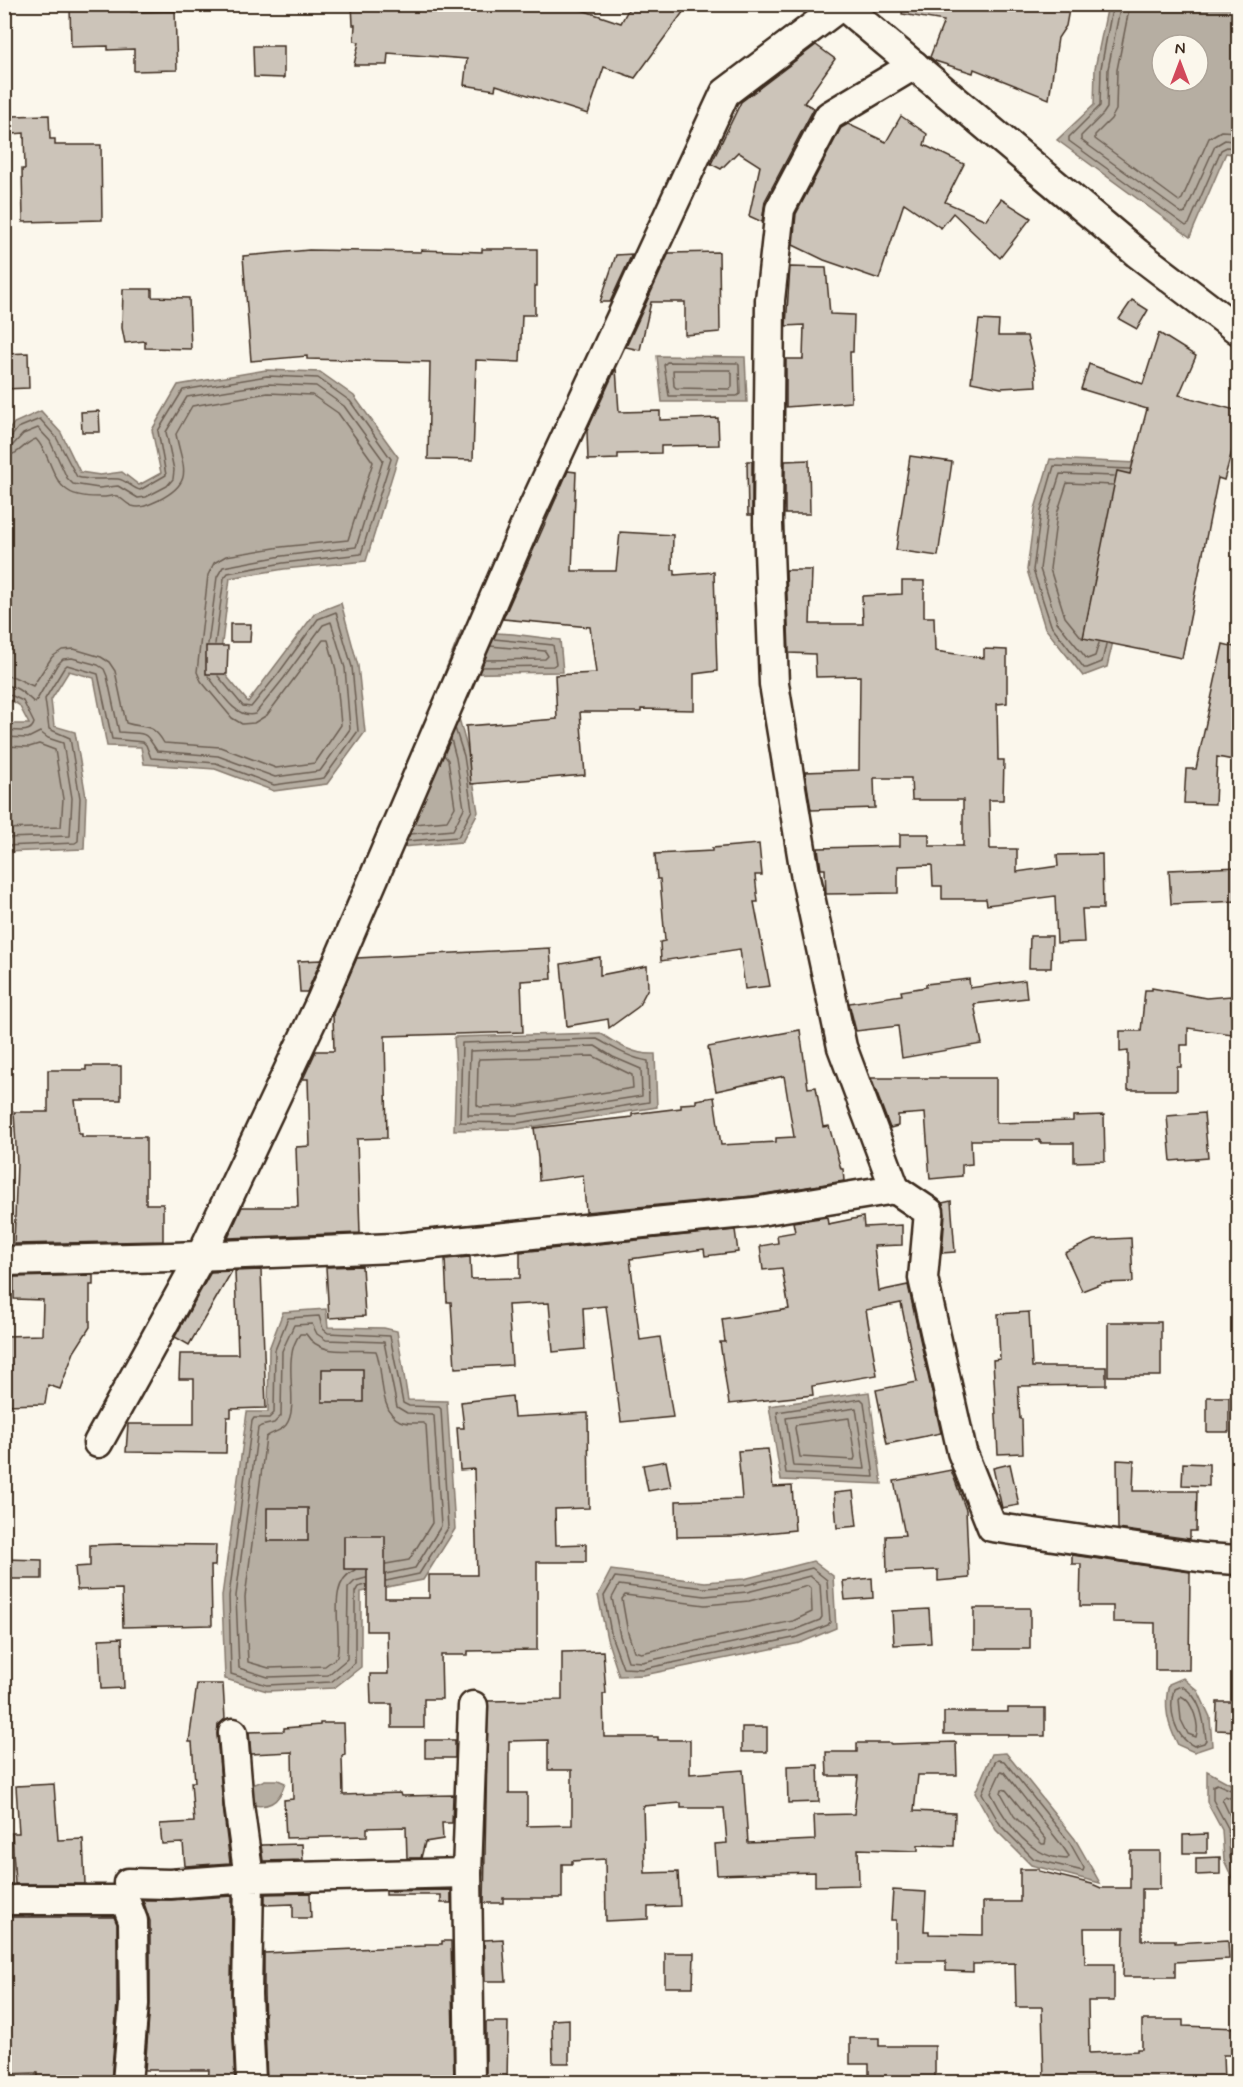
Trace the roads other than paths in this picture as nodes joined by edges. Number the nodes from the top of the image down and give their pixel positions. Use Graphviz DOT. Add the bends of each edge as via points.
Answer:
graph roads {
  1 [pos="842,5"];
  2 [pos="914,65"];
  3 [pos="1239,330"];
  4 [pos="895,1188"];
  5 [pos="201,1256"];
  6 [pos="4,1261"];
  7 [pos="98,1443"];
  8 [pos="1239,1560"];
  9 [pos="473,1706"];
  10 [pos="233,1733"];
  11 [pos="468,1873"];
  12 [pos="249,1878"];
  13 [pos="128,1883"];
  14 [pos="4,1900"];
  15 [pos="127,2082"];
  16 [pos="251,2082"];
  17 [pos="470,2082"];
  1 -- 2 [label="street"];
  1 -- 5 [label="street" via="725,93 528,519 321,1001"];
  2 -- 3 [label="street" via="1137,252"];
  2 -- 4 [label="street" via="829,116 780,208 770,300 768,524 774,684 805,873 842,1047"];
  4 -- 5 [label="street" via="754,1212 394,1248"];
  4 -- 8 [label="street" via="929,1212 923,1278 962,1452 992,1527"];
  5 -- 6 [label="street"];
  5 -- 7 [label="street"];
  9 -- 11 [label="street"];
  10 -- 12 [label="street"];
  11 -- 12 [label="street"];
  11 -- 17 [label="street"];
  12 -- 13 [label="street"];
  12 -- 16 [label="street" via="247,1994"];
  14 -- 15 [label="street" via="125,1900 132,1920 134,2004"];
}
